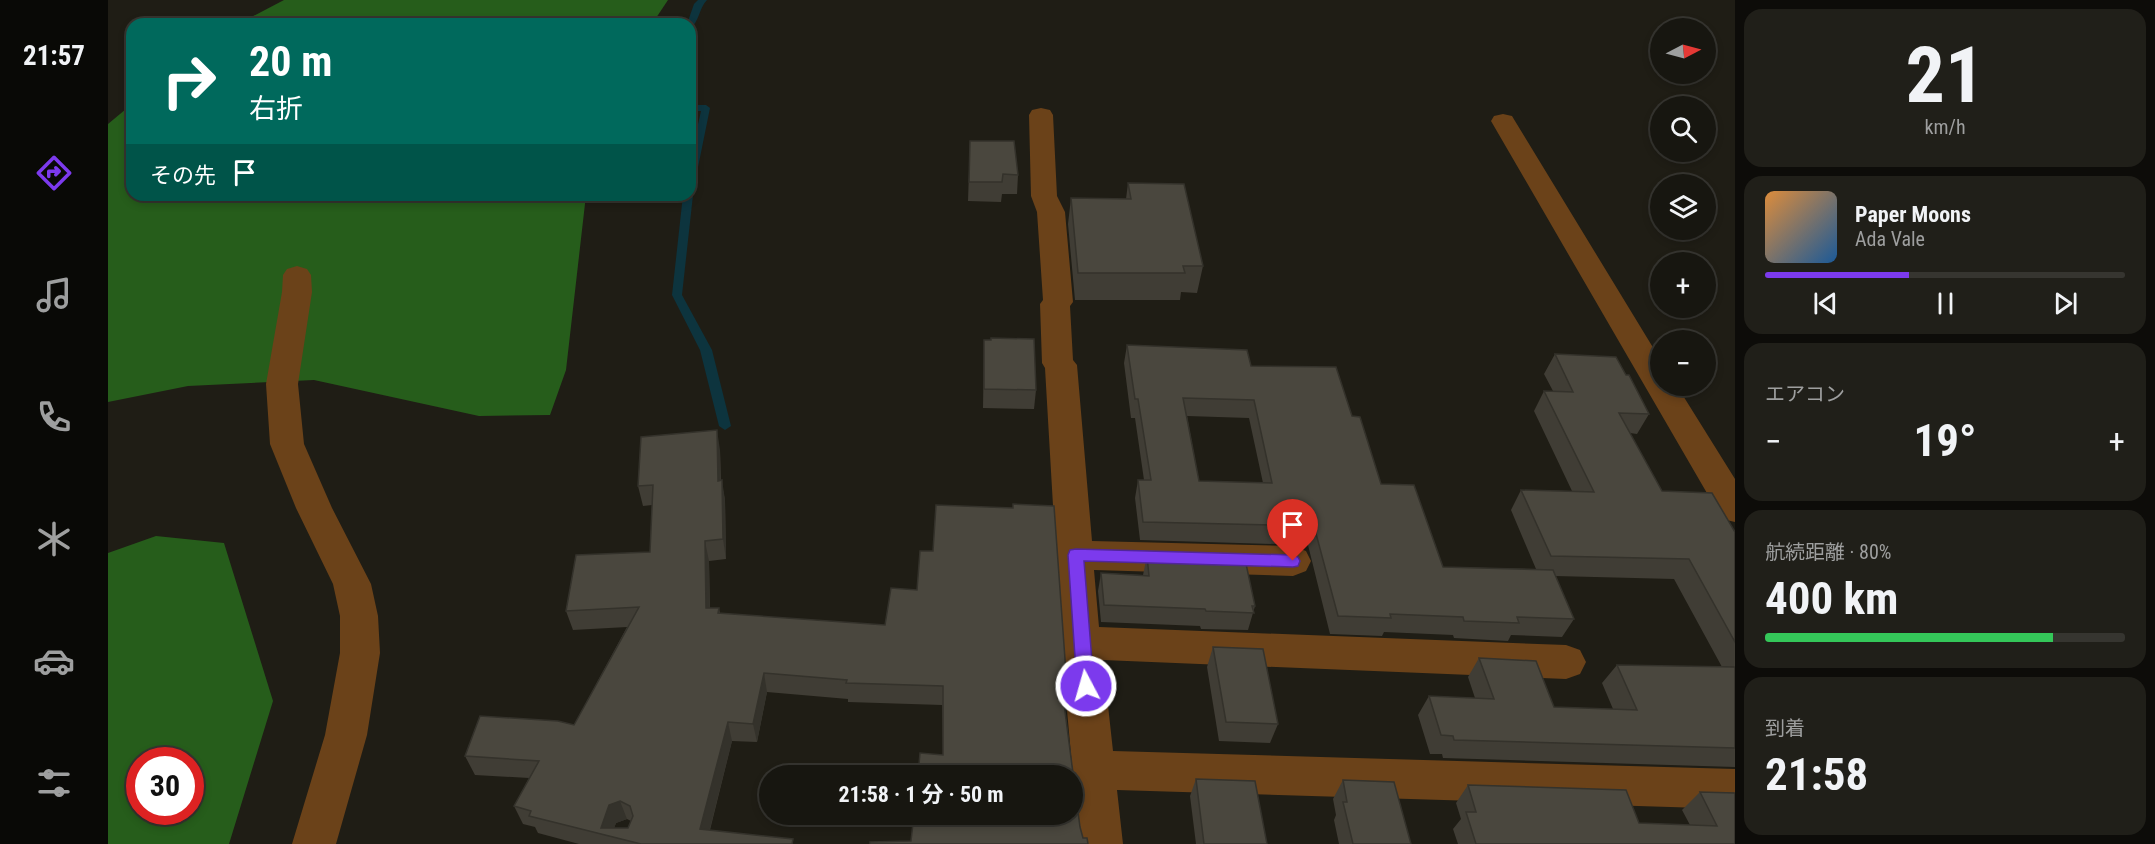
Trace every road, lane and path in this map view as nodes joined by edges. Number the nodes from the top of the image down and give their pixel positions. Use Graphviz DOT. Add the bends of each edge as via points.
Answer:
graph roads {
  1 [pos="1041,115"];
  2 [pos="1503,121"];
  3 [pos="297,275"];
  4 [pos="1650,367"];
  5 [pos="1668,396"];
  6 [pos="1735,509"];
  7 [pos="1076,555"];
  8 [pos="1293,561"];
  9 [pos="1081,643"];
  10 [pos="1566,662"];
  11 [pos="1095,770"];
  12 [pos="1735,789"];
  13 [pos="314,844"];
  14 [pos="1101,844"];
  1 -- 7 [label="street" via="1044,196 1051,212 1058,363"];
  2 -- 4 [label="street"];
  3 -- 13 [label="street" via="282,384 287,444 352,584 359,616 360,653 346,735"];
  5 -- 6 [label="street"];
  7 -- 8 [label="street"];
  7 -- 9 [label="street"];
  9 -- 10 [label="street"];
  9 -- 11 [label="street"];
  11 -- 12 [label="street"];
  11 -- 14 [label="street"];
}
